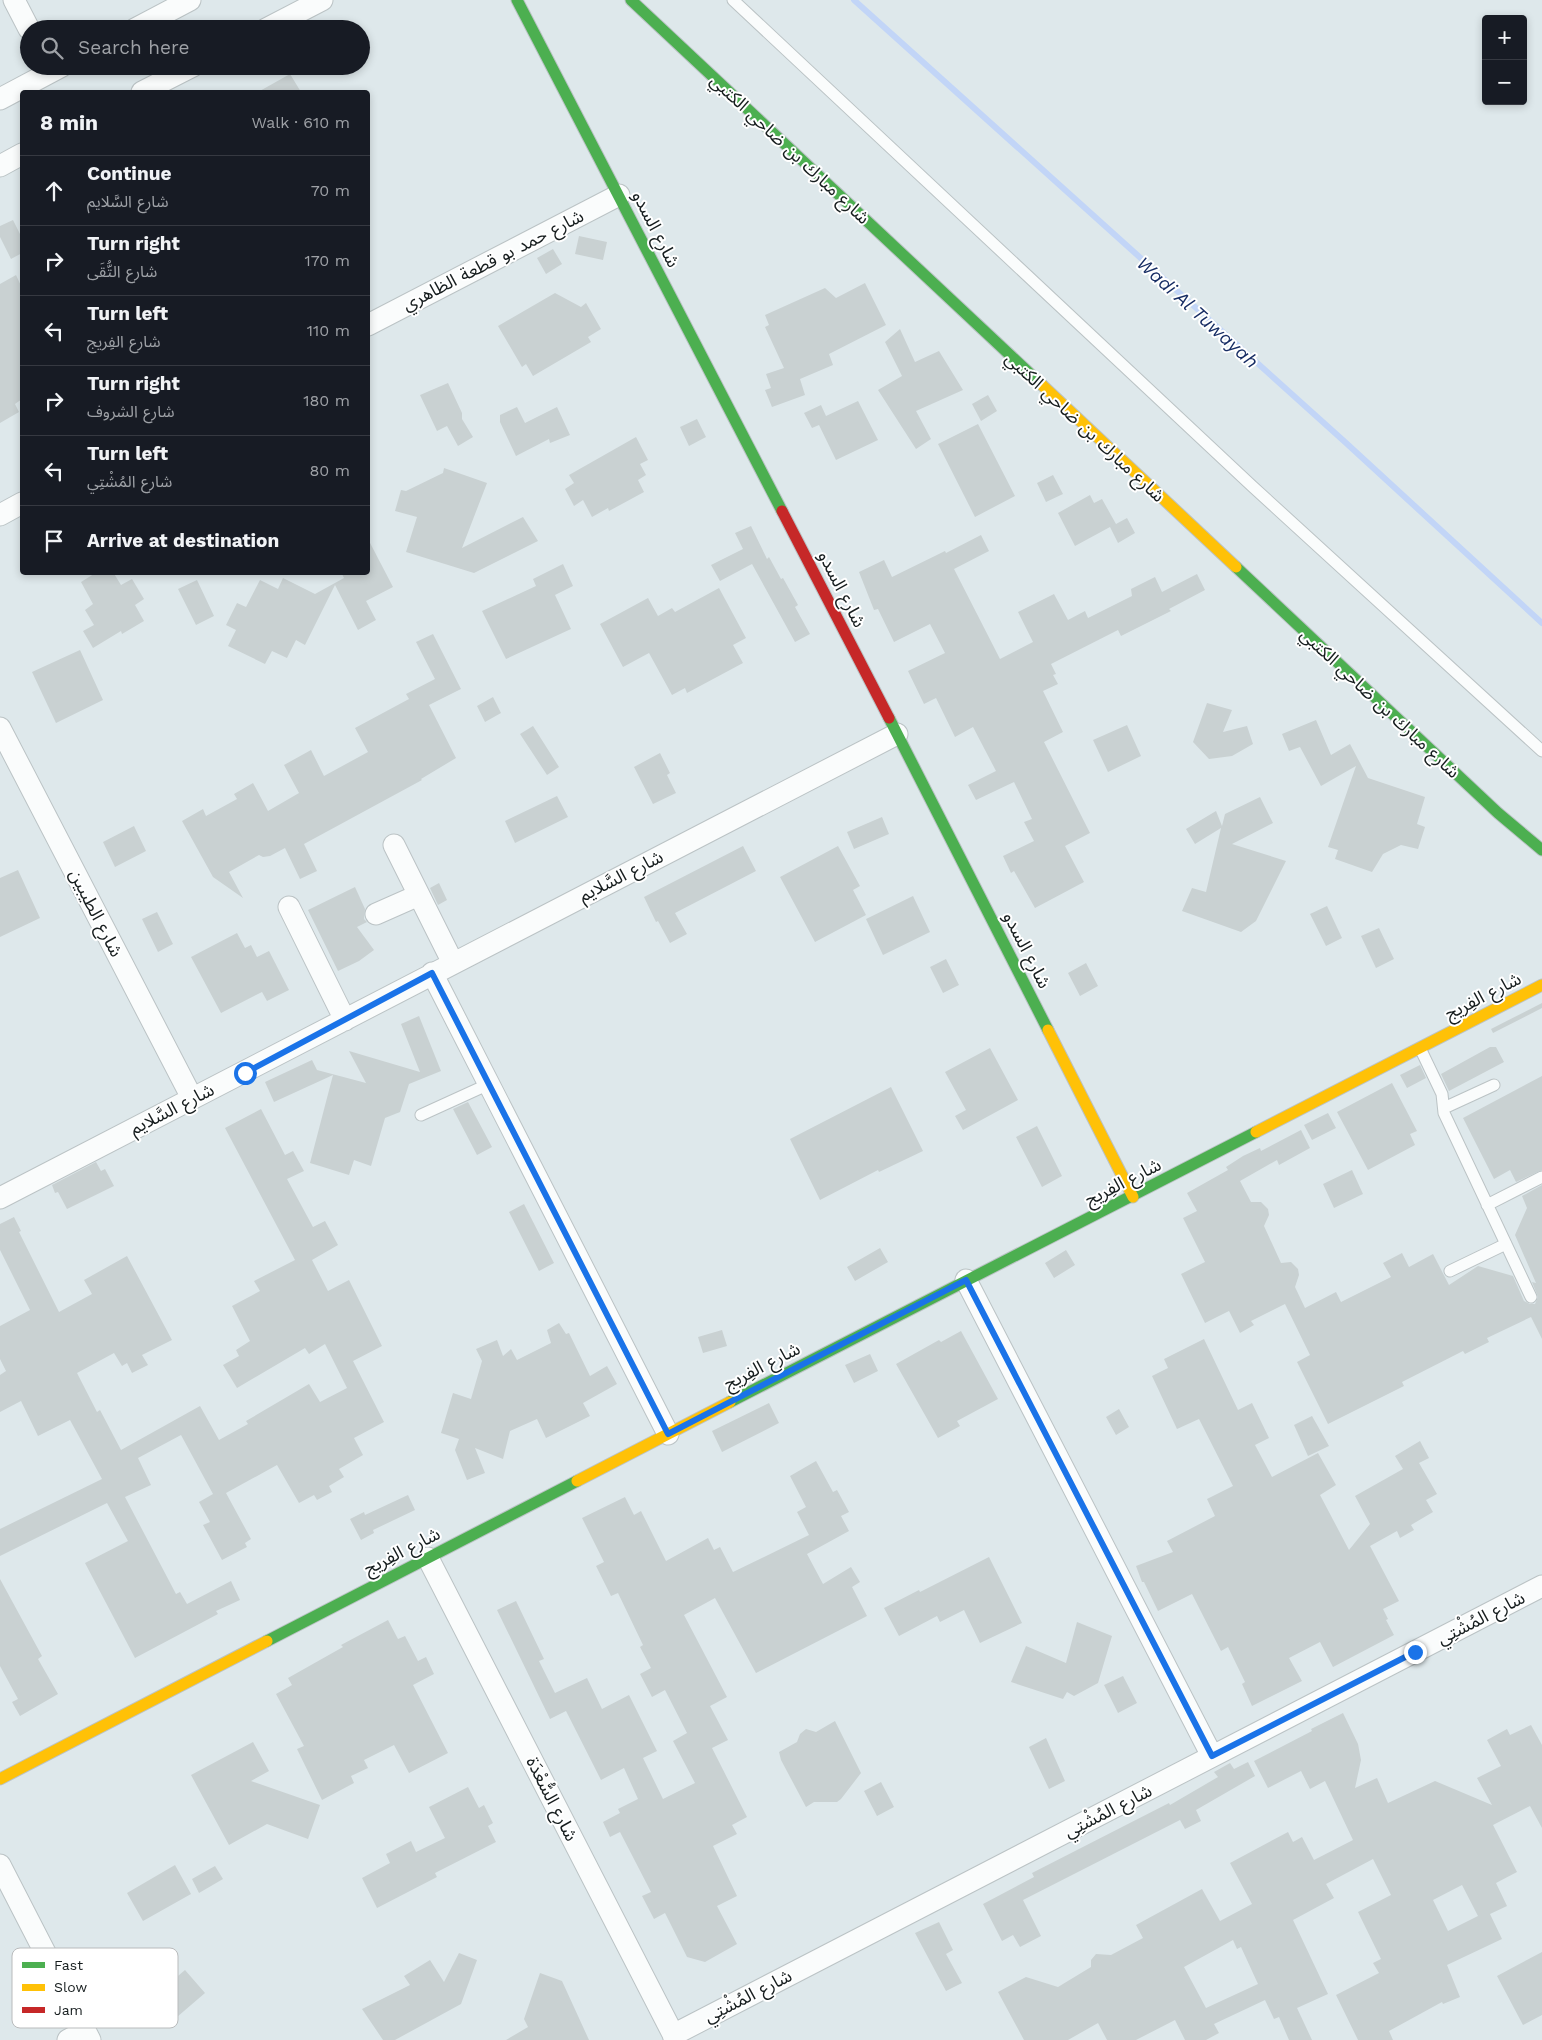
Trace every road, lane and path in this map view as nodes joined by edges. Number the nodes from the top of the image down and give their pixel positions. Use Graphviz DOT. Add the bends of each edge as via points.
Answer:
graph roads {
  1 [pos="14,0"];
  2 [pos="190,0"];
  3 [pos="322,0"];
  4 [pos="517,0"];
  5 [pos="630,0"];
  6 [pos="733,0"];
  7 [pos="24,20"];
  8 [pos="152,20"];
  9 [pos="283,20"];
  10 [pos="42,75"];
  11 [pos="175,75"];
  12 [pos="146,90"];
  13 [pos="0,99"];
  14 [pos="20,155"];
  15 [pos="0,166"];
  16 [pos="619,195"];
  17 [pos="370,324"];
  18 [pos="20,504"];
  19 [pos="0,515"];
  20 [pos="0,728"];
  21 [pos="897,734"];
  22 [pos="1542,751"];
  23 [pos="394,845"];
  24 [pos="1542,850"];
  25 [pos="419,895"];
  26 [pos="289,907"];
  27 [pos="376,914"];
  28 [pos="453,963"];
  29 [pos="432,973"];
  30 [pos="1542,985"];
  31 [pos="345,1020"];
  32 [pos="1420,1048"];
  33 [pos="489,1084"];
  34 [pos="1494,1085"];
  35 [pos="192,1098"];
  36 [pos="1444,1108"];
  37 [pos="421,1115"];
  38 [pos="1542,1177"];
  39 [pos="1133,1197"];
  40 [pos="0,1198"];
  41 [pos="1487,1205"];
  42 [pos="1506,1244"];
  43 [pos="1450,1271"];
  44 [pos="966,1280"];
  45 [pos="1531,1297"];
  46 [pos="668,1434"];
  47 [pos="428,1558"];
  48 [pos="1542,1586"];
  49 [pos="1212,1756"];
  50 [pos="0,1780"];
  51 [pos="0,1865"];
  52 [pos="39,1948"];
  53 [pos="674,2037"];
  1 -- 7 [label="street"];
  2 -- 8 [label="street"];
  3 -- 9 [label="street"];
  4 -- 16 [label="street, شارع السدو"];
  5 -- 24 [label="street, شارع مبارك بن ضاحي الكتبي" via="1476,793"];
  6 -- 22 [label="lane" via="1259,492"];
  10 -- 13 [label="street"];
  11 -- 12 [label="street"];
  14 -- 15 [label="street"];
  16 -- 17 [label="street, شارع حمد بو قطعة الظاهري"];
  16 -- 21 [label="street, شارع السدو"];
  18 -- 19 [label="street"];
  20 -- 35 [label="street, شارع الطيبين"];
  21 -- 28 [label="street, شارع السَّلايم"];
  21 -- 39 [label="street, شارع السدو"];
  23 -- 25 [label="street"];
  25 -- 27 [label="street"];
  25 -- 28 [label="street"];
  26 -- 31 [label="street"];
  28 -- 29 [label="street, شارع السَّلايم"];
  29 -- 31 [label="street, شارع السَّلايم"];
  29 -- 33 [label="street"];
  30 -- 32 [label="street, شارع الفِريج"];
  31 -- 35 [label="street, شارع السَّلايم"];
  32 -- 36 [label="lane" via="1442,1094"];
  32 -- 39 [label="street, شارع الفِريج"];
  33 -- 37 [label="lane"];
  33 -- 46 [label="street"];
  34 -- 36 [label="lane"];
  35 -- 40 [label="street, شارع السَّلايم"];
  36 -- 41 [label="lane"];
  38 -- 41 [label="lane"];
  39 -- 44 [label="street, شارع الفِريج"];
  41 -- 42 [label="lane"];
  42 -- 43 [label="lane"];
  42 -- 45 [label="lane"];
  44 -- 46 [label="street, شارع الفِريج"];
  44 -- 49 [label="street"];
  46 -- 47 [label="street, شارع الفِريج"];
  47 -- 50 [label="street, شارع الفِريج"];
  47 -- 53 [label="street, شارع السُّعْدَة"];
  48 -- 49 [label="street, شارع المُشْتِي"];
  49 -- 53 [label="street, شارع المُشْتِي"];
  51 -- 52 [label="street"];
}
